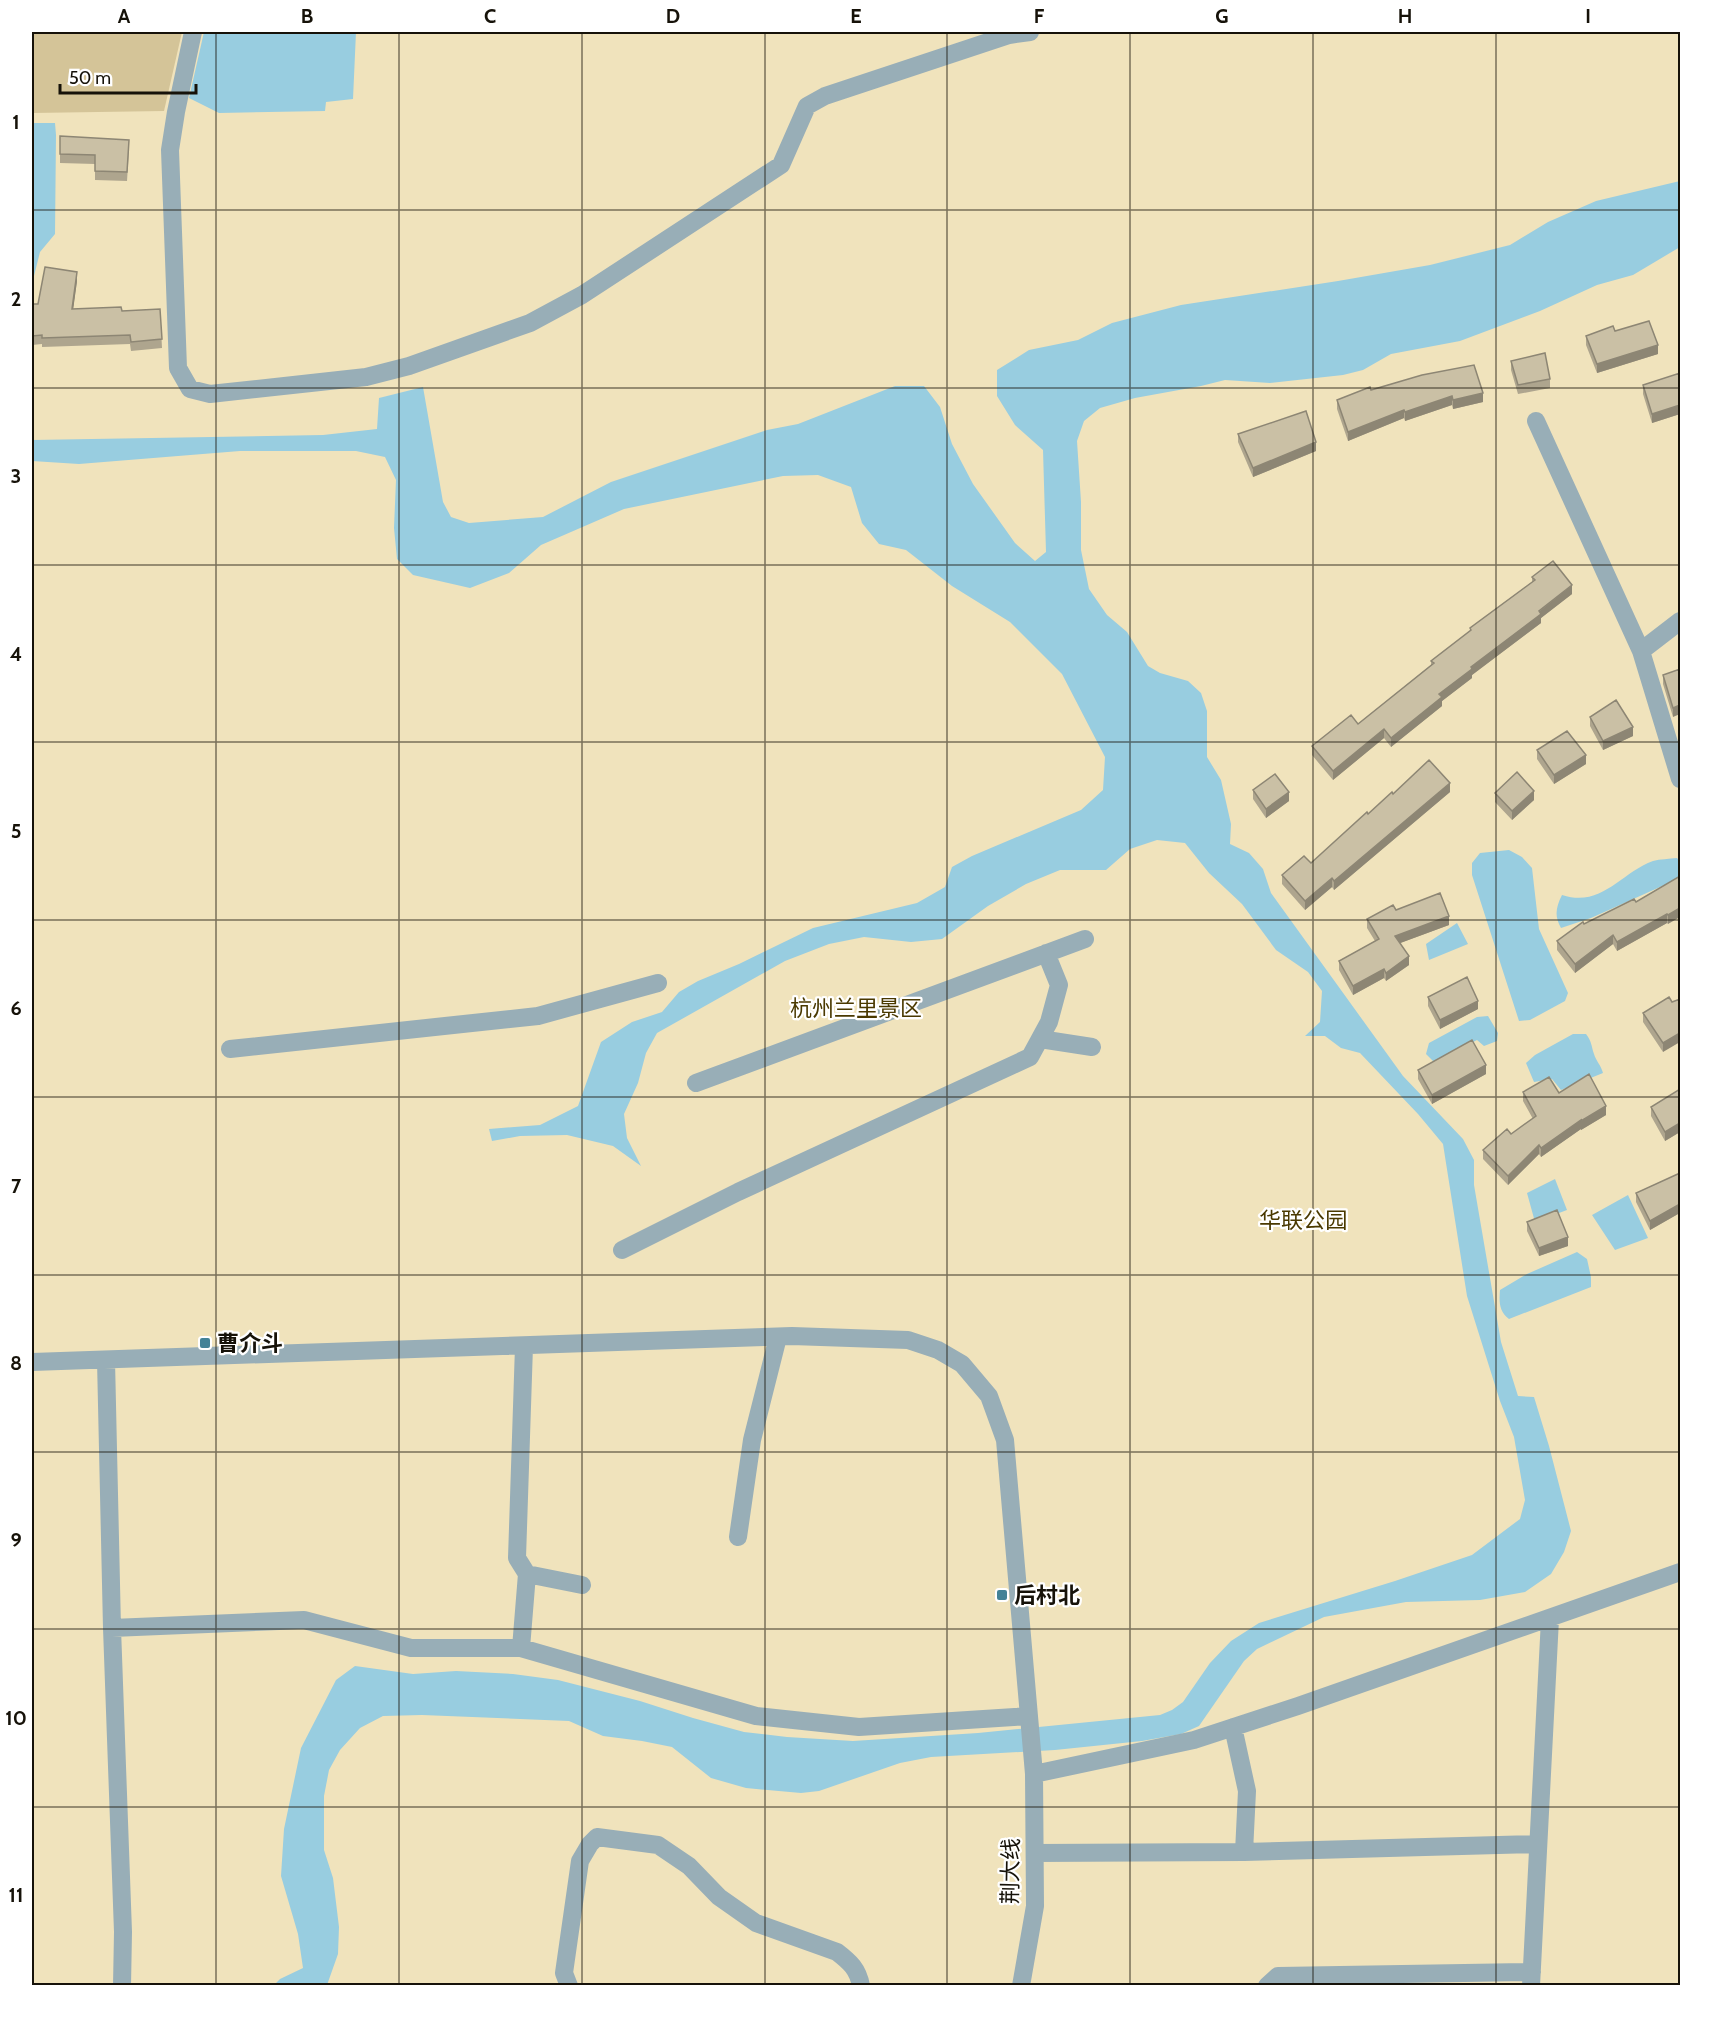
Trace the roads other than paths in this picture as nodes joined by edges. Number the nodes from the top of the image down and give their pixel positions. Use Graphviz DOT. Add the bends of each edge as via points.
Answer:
graph roads {
  1 [pos="193,32"];
  2 [pos="1030,32"];
  3 [pos="1536,421"];
  4 [pos="1680,621"];
  5 [pos="1641,651"];
  6 [pos="1680,779"];
  7 [pos="1085,939"];
  8 [pos="1046,953"];
  9 [pos="658,983"];
  10 [pos="1040,1039"];
  11 [pos="1092,1047"];
  12 [pos="230,1049"];
  13 [pos="696,1083"];
  14 [pos="622,1250"];
  15 [pos="778,1337"];
  16 [pos="524,1346"];
  17 [pos="106,1360"];
  18 [pos="32,1362"];
  19 [pos="738,1537"];
  20 [pos="1680,1572"];
  21 [pos="526,1574"];
  22 [pos="582,1585"];
  23 [pos="1550,1619"];
  24 [pos="112,1628"];
  25 [pos="521,1648"];
  26 [pos="1029,1716"];
  27 [pos="1233,1727"];
  28 [pos="1034,1765"];
  29 [pos="1538,1844"];
  30 [pos="1244,1852"];
  31 [pos="1035,1853"];
  32 [pos="1531,1979"];
  33 [pos="122,1986"];
  34 [pos="569,1986"];
  35 [pos="861,1986"];
  36 [pos="1021,1986"];
  37 [pos="1267,1986"];
  1 -- 2 [label="street" via="170,150 178,368 190,389 210,394 366,377 409,366 530,323 582,295 781,165 807,106 846,89 1009,35"];
  3 -- 5 [label="street"];
  4 -- 5 [label="street"];
  5 -- 6 [label="street"];
  7 -- 8 [label="street"];
  8 -- 10 [label="street" via="1059,986"];
  8 -- 13 [label="street"];
  9 -- 12 [label="street" via="538,1016"];
  10 -- 11 [label="street"];
  10 -- 14 [label="street" via="1030,1057"];
  15 -- 16 [label="street, 荆大线"];
  15 -- 19 [label="street" via="752,1440"];
  15 -- 26 [label="street, 荆大线" via="908,1340 938,1350 962,1364 989,1396 1005,1440"];
  16 -- 17 [label="street, 荆大线"];
  16 -- 21 [label="street" via="516,1558"];
  17 -- 18 [label="street, 荆大线"];
  17 -- 24 [label="street"];
  20 -- 23 [label="street"];
  21 -- 22 [label="street"];
  21 -- 25 [label="street"];
  23 -- 27 [label="street"];
  23 -- 29 [label="street"];
  24 -- 25 [label="street" via="304,1620 411,1648"];
  24 -- 33 [label="street"];
  25 -- 26 [label="street" via="756,1716 859,1726"];
  26 -- 28 [label="street, 荆大线"];
  27 -- 28 [label="street" via="1194,1740"];
  27 -- 30 [label="street" via="1247,1791"];
  28 -- 31 [label="street, 荆大线"];
  29 -- 30 [label="street"];
  29 -- 32 [label="street"];
  30 -- 31 [label="street"];
  31 -- 36 [label="street, 荆大线" via="1035,1906"];
  32 -- 37 [label="street" via="1278,1976"];
  34 -- 35 [label="street" via="564,1973 580,1861 597,1837 658,1845 756,1923 849,1960 859,1973"];
}
